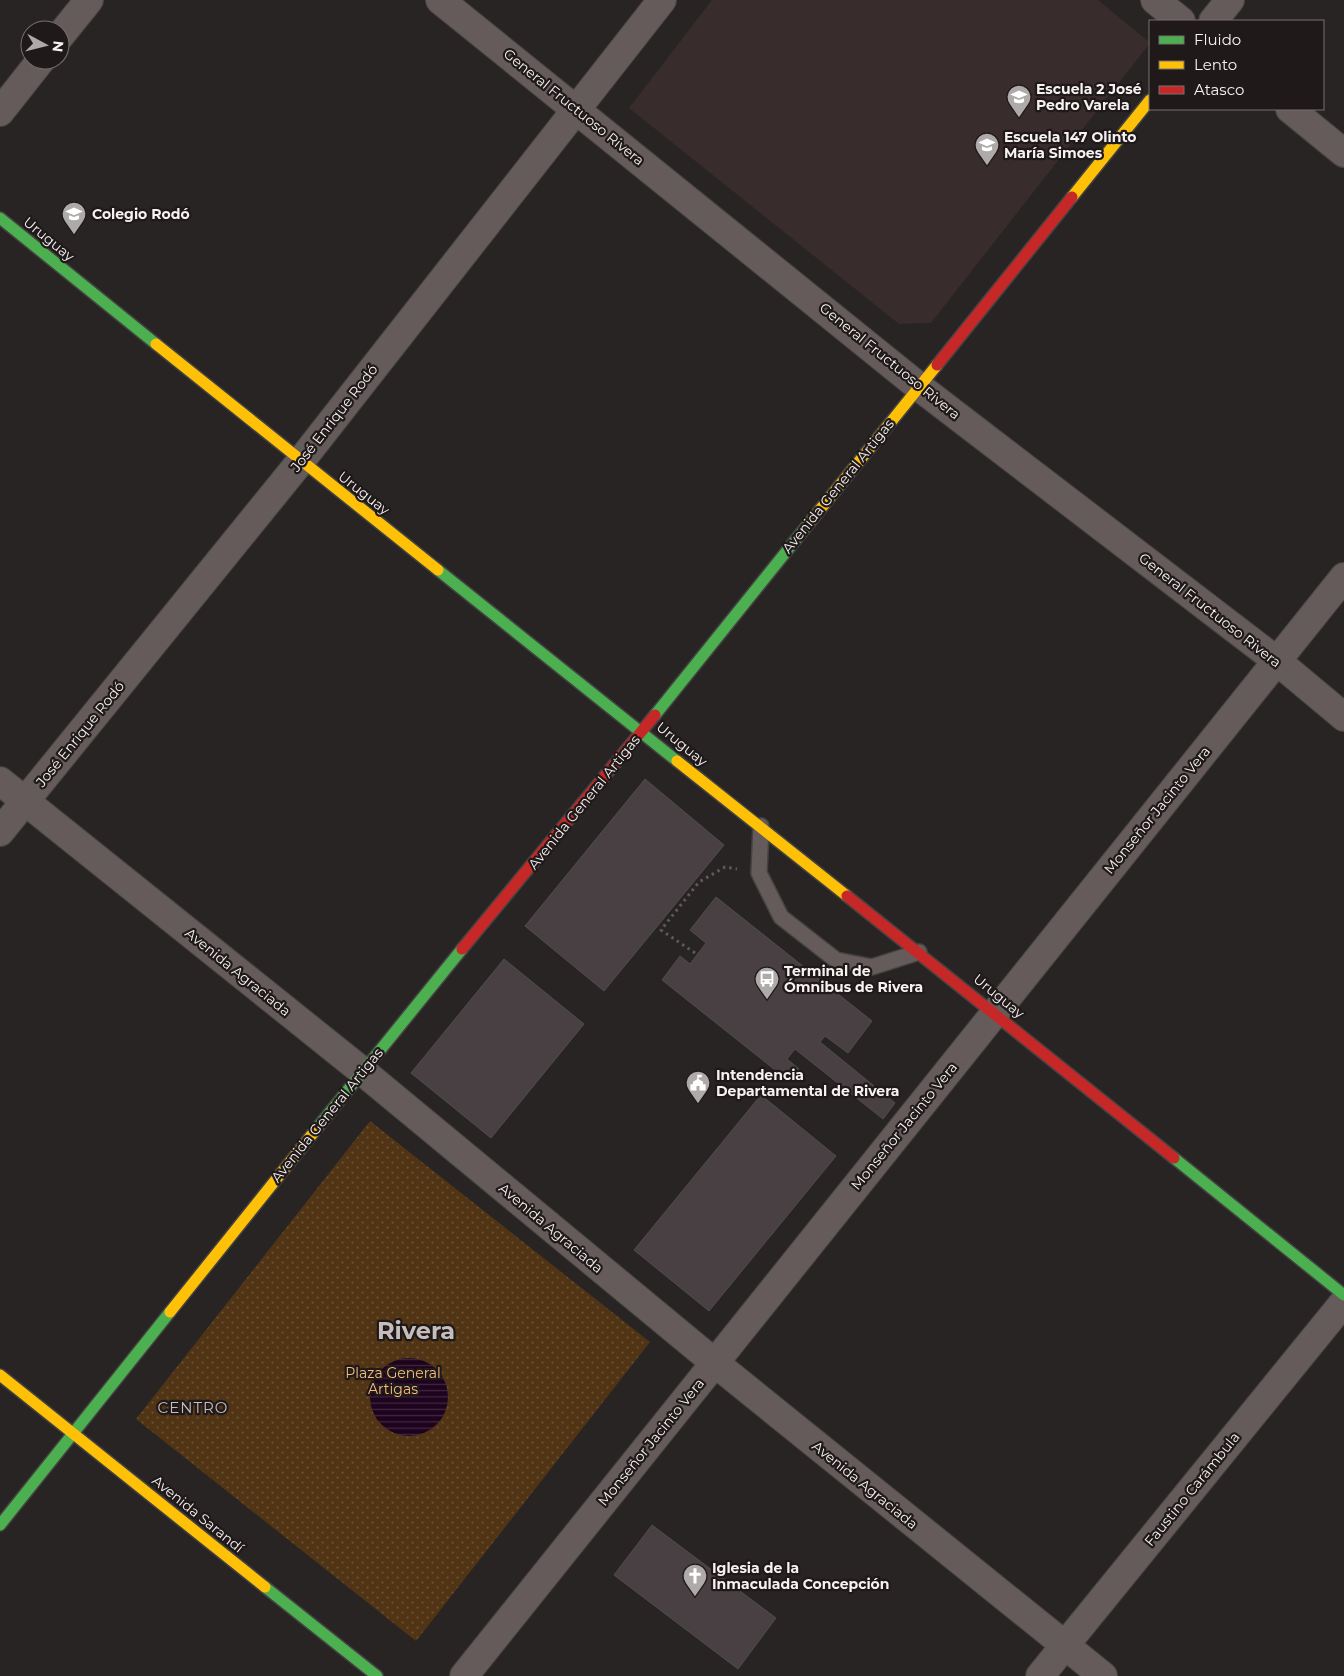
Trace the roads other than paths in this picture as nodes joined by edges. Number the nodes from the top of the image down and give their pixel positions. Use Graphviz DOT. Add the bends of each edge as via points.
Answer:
graph roads {
  1 [pos="89,0"];
  2 [pos="440,0"];
  3 [pos="662,0"];
  4 [pos="1155,0"];
  5 [pos="1230,0"];
  6 [pos="1180,20"];
  7 [pos="1214,20"];
  8 [pos="70,24"];
  9 [pos="33,70"];
  10 [pos="1149,101"];
  11 [pos="575,108"];
  12 [pos="1291,110"];
  13 [pos="0,112"];
  14 [pos="1344,153"];
  15 [pos="0,218"];
  16 [pos="918,386"];
  17 [pos="300,462"];
  18 [pos="1344,576"];
  19 [pos="1277,661"];
  20 [pos="1344,717"];
  21 [pos="642,731"];
  22 [pos="0,781"];
  23 [pos="26,800"];
  24 [pos="761,826"];
  25 [pos="0,832"];
  26 [pos="919,952"];
  27 [pos="995,1012"];
  28 [pos="362,1072"];
  29 [pos="1344,1295"];
  30 [pos="1344,1302"];
  31 [pos="715,1363"];
  32 [pos="0,1375"];
  33 [pos="72,1432"];
  34 [pos="0,1525"];
  35 [pos="1064,1646"];
  36 [pos="377,1676"];
  37 [pos="464,1676"];
  38 [pos="1040,1676"];
  39 [pos="1102,1676"];
  1 -- 8 [label="street"];
  2 -- 11 [label="street, General Fructuoso Rivera"];
  3 -- 11 [label="street, José Enrique Rodó"];
  4 -- 6 [label="street"];
  5 -- 7 [label="street"];
  9 -- 13 [label="street"];
  10 -- 16 [label="street, Avenida General Artigas"];
  11 -- 16 [label="street, General Fructuoso Rivera"];
  11 -- 17 [label="street, José Enrique Rodó"];
  12 -- 14 [label="street"];
  15 -- 17 [label="street, Uruguay"];
  16 -- 19 [label="street, General Fructuoso Rivera"];
  16 -- 21 [label="street, Avenida General Artigas"];
  17 -- 21 [label="street, Uruguay"];
  17 -- 23 [label="street, José Enrique Rodó"];
  18 -- 19 [label="street, Monseñor Jacinto Vera"];
  19 -- 20 [label="street, General Fructuoso Rivera"];
  19 -- 27 [label="street, Monseñor Jacinto Vera"];
  21 -- 24 [label="street, Uruguay"];
  21 -- 28 [label="street, Avenida General Artigas"];
  22 -- 23 [label="street, Avenida Agraciada"];
  23 -- 25 [label="street, José Enrique Rodó"];
  23 -- 28 [label="street, Avenida Agraciada"];
  24 -- 26 [label="street, Uruguay"];
  24 -- 26 [label="lane" via="759,873 781,917 836,960 872,967"];
  26 -- 27 [label="street, Uruguay"];
  27 -- 29 [label="street, Uruguay"];
  27 -- 31 [label="street, Monseñor Jacinto Vera"];
  28 -- 31 [label="street, Avenida Agraciada"];
  28 -- 33 [label="street, Avenida General Artigas"];
  30 -- 35 [label="street, Faustino Carámbula"];
  31 -- 35 [label="street, Avenida Agraciada"];
  31 -- 37 [label="street, Monseñor Jacinto Vera"];
  32 -- 33 [label="street, Avenida Sarandí"];
  33 -- 34 [label="street, Avenida General Artigas"];
  33 -- 36 [label="street, Avenida Sarandí"];
  35 -- 38 [label="street, Faustino Carámbula"];
  35 -- 39 [label="street, Avenida Agraciada"];
}
